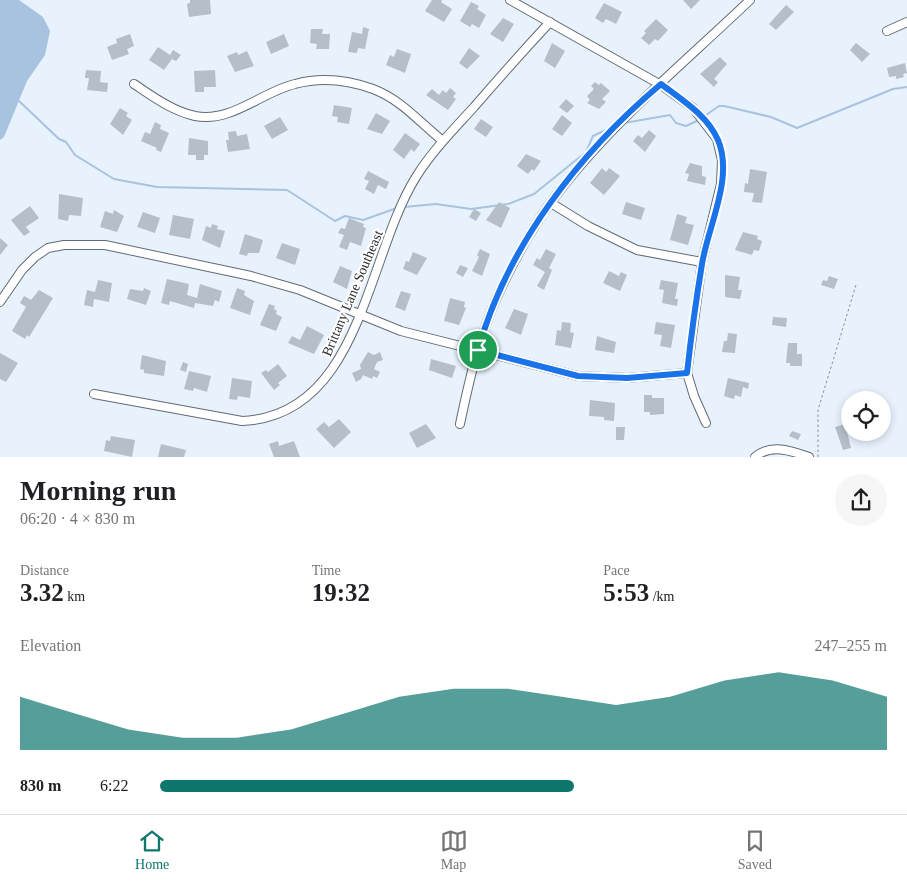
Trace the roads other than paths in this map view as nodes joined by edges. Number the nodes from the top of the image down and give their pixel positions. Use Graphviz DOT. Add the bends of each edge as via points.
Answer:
graph roads {
  1 [pos="510,0"];
  2 [pos="750,0"];
  3 [pos="550,22"];
  4 [pos="907,22"];
  5 [pos="887,31"];
  6 [pos="134,84"];
  7 [pos="661,84"];
  8 [pos="443,141"];
  9 [pos="550,203"];
  10 [pos="702,262"];
  11 [pos="0,302"];
  12 [pos="359,314"];
  13 [pos="478,350"];
  14 [pos="687,373"];
  15 [pos="94,394"];
  16 [pos="706,423"];
  17 [pos="460,424"];
  18 [pos="755,456"];
  19 [pos="809,456"];
  1 -- 3 [label="street"];
  2 -- 7 [label="street"];
  3 -- 7 [label="street"];
  3 -- 8 [label="street, Brittany Lane Southeast"];
  4 -- 5 [label="street"];
  6 -- 8 [label="street" via="180,110 195,116 211,116 233,112 293,84 346,81 393,99"];
  7 -- 9 [label="street" via="596,147"];
  7 -- 10 [label="street" via="698,113 712,130 721,150 721,184"];
  8 -- 12 [label="street, Brittany Lane Southeast" via="403,201"];
  9 -- 10 [label="street" via="637,250"];
  9 -- 13 [label="street" via="508,275"];
  10 -- 14 [label="street"];
  11 -- 12 [label="street" via="22,270 48,248 105,244 251,276 300,290"];
  12 -- 13 [label="street" via="401,331"];
  12 -- 15 [label="street, Brittany Lane Southeast" via="337,363 316,391 293,406 266,417 227,419"];
  13 -- 14 [label="street" via="578,376 627,378"];
  13 -- 17 [label="street"];
  14 -- 16 [label="street"];
  18 -- 19 [label="street" via="760,452 781,449"];
}
